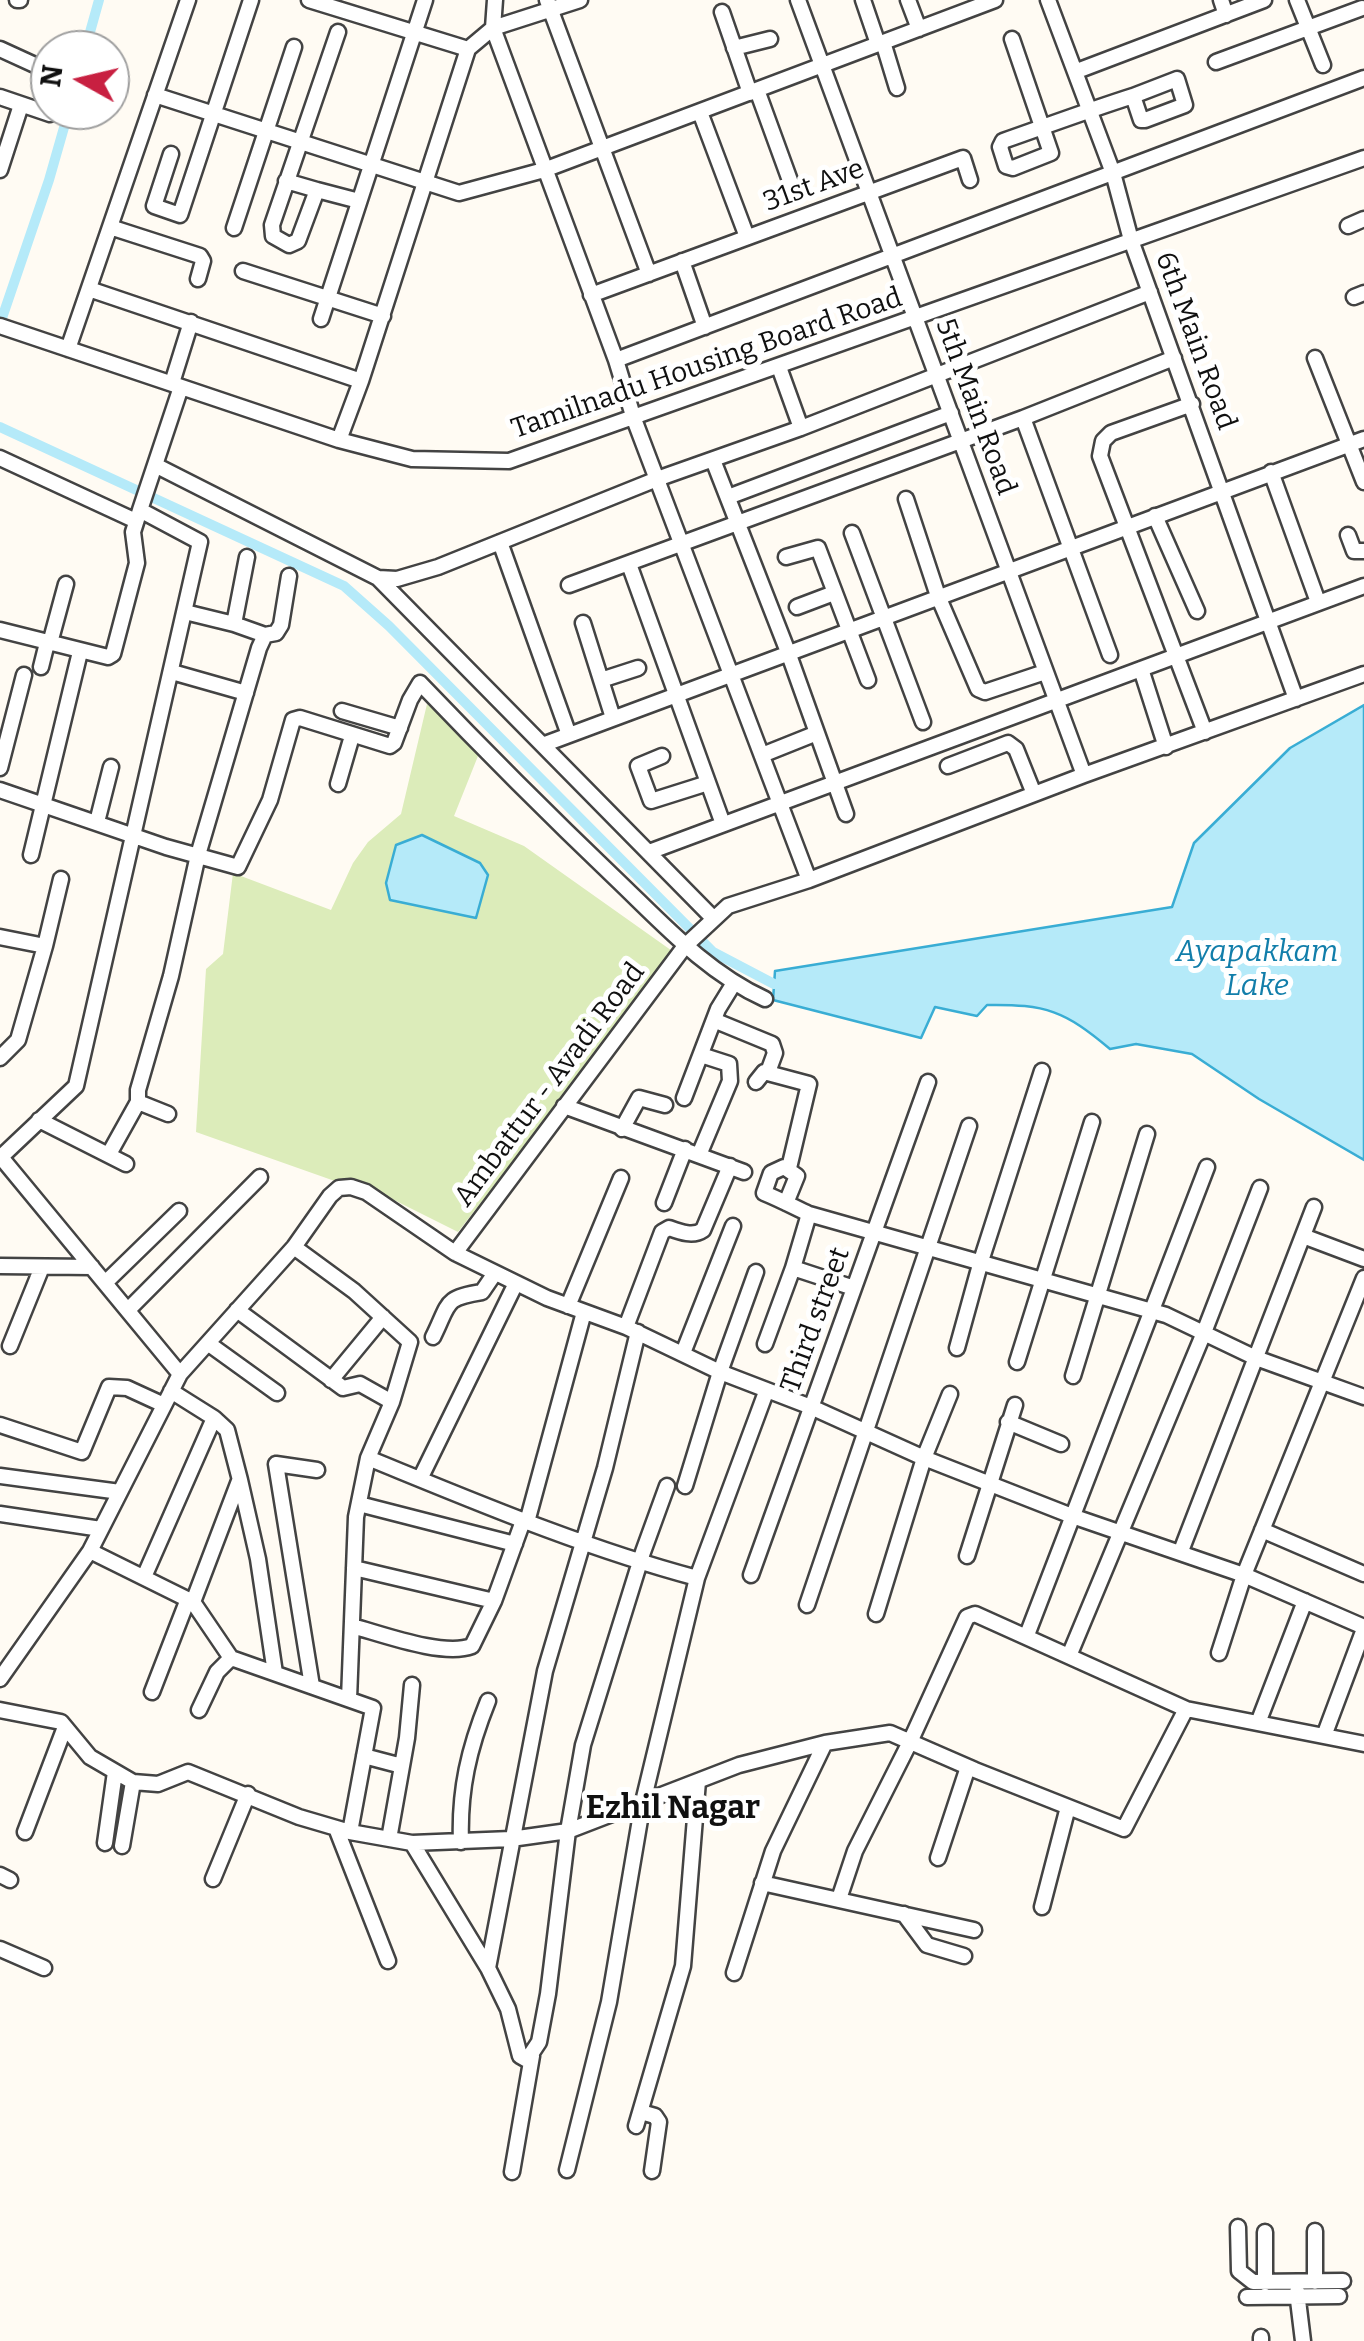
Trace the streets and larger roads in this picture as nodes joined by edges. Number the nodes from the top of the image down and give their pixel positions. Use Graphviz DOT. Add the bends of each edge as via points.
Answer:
graph roads {
  1 [pos="188,0"];
  2 [pos="251,0"];
  3 [pos="309,0"];
  4 [pos="425,0"];
  5 [pos="495,0"];
  6 [pos="580,0"];
  7 [pos="798,0"];
  8 [pos="863,0"];
  9 [pos="908,0"];
  10 [pos="994,0"];
  11 [pos="1048,0"];
  12 [pos="1264,0"];
  13 [pos="1297,0"];
  14 [pos="549,5"];
  15 [pos="1224,7"];
  16 [pos="1361,7"];
  17 [pos="722,12"];
  18 [pos="494,28"];
  19 [pos="919,28"];
  20 [pos="1308,28"];
  21 [pos="338,32"];
  22 [pos="414,35"];
  23 [pos="770,39"];
  24 [pos="1012,39"];
  25 [pos="880,43"];
  26 [pos="294,47"];
  27 [pos="734,48"];
  28 [pos="0,50"];
  29 [pos="468,50"];
  30 [pos="1216,62"];
  31 [pos="30,64"];
  32 [pos="822,65"];
  33 [pos="1323,65"];
  34 [pos="1077,71"];
  35 [pos="1364,78"];
  36 [pos="897,88"];
  37 [pos="754,91"];
  38 [pos="155,95"];
  39 [pos="1132,96"];
  40 [pos="0,97"];
  41 [pos="21,104"];
  42 [pos="30,107"];
  43 [pos="1089,110"];
  44 [pos="700,112"];
  45 [pos="215,115"];
  46 [pos="267,132"];
  47 [pos="300,142"];
  48 [pos="604,149"];
  49 [pos="172,154"];
  50 [pos="1364,158"];
  51 [pos="371,166"];
  52 [pos="0,170"];
  53 [pos="544,170"];
  54 [pos="1113,173"];
  55 [pos="970,180"];
  56 [pos="286,181"];
  57 [pos="426,183"];
  58 [pos="792,186"];
  59 [pos="316,190"];
  60 [pos="868,193"];
  61 [pos="359,202"];
  62 [pos="1364,218"];
  63 [pos="110,226"];
  64 [pos="1348,226"];
  65 [pos="234,228"];
  66 [pos="747,238"];
  67 [pos="1131,240"];
  68 [pos="892,258"];
  69 [pos="682,261"];
  70 [pos="244,271"];
  71 [pos="649,274"];
  72 [pos="198,279"];
  73 [pos="89,289"];
  74 [pos="1150,292"];
  75 [pos="591,295"];
  76 [pos="327,300"];
  77 [pos="382,316"];
  78 [pos="916,318"];
  79 [pos="321,320"];
  80 [pos="191,322"];
  81 [pos="705,327"];
  82 [pos="5,328"];
  83 [pos="68,349"];
  84 [pos="1174,358"];
  85 [pos="1316,358"];
  86 [pos="616,360"];
  87 [pos="779,367"];
  88 [pos="937,376"];
  89 [pos="362,381"];
  90 [pos="177,385"];
  91 [pos="1192,404"];
  92 [pos="950,413"];
  93 [pos="634,418"];
  94 [pos="1023,418"];
  95 [pos="802,428"];
  96 [pos="338,440"];
  97 [pos="961,441"];
  98 [pos="1357,441"];
  99 [pos="0,458"];
  100 [pos="714,460"];
  101 [pos="155,465"];
  102 [pos="1271,472"];
  103 [pos="657,479"];
  104 [pos="1364,482"];
  105 [pos="1223,490"];
  106 [pos="728,497"];
  107 [pos="906,499"];
  108 [pos="142,505"];
  109 [pos="1155,516"];
  110 [pos="738,522"];
  111 [pos="1129,525"];
  112 [pos="852,534"];
  113 [pos="1348,536"];
  114 [pos="500,542"];
  115 [pos="682,543"];
  116 [pos="1069,548"];
  117 [pos="1364,551"];
  118 [pos="247,557"];
  119 [pos="786,557"];
  120 [pos="629,564"];
  121 [pos="1008,570"];
  122 [pos="290,576"];
  123 [pos="378,578"];
  124 [pos="66,584"];
  125 [pos="569,585"];
  126 [pos="1364,586"];
  127 [pos="834,593"];
  128 [pos="938,596"];
  129 [pos="1318,602"];
  130 [pos="797,607"];
  131 [pos="1198,611"];
  132 [pos="185,612"];
  133 [pos="884,616"];
  134 [pos="1268,621"];
  135 [pos="583,623"];
  136 [pos="234,624"];
  137 [pos="0,630"];
  138 [pos="847,630"];
  139 [pos="265,636"];
  140 [pos="48,643"];
  141 [pos="80,652"];
  142 [pos="788,652"];
  143 [pos="1110,654"];
  144 [pos="1176,654"];
  145 [pos="41,667"];
  146 [pos="638,668"];
  147 [pos="1140,669"];
  148 [pos="172,672"];
  149 [pos="1046,672"];
  150 [pos="731,673"];
  151 [pos="1364,674"];
  152 [pos="24,675"];
  153 [pos="602,680"];
  154 [pos="868,680"];
  155 [pos="246,693"];
  156 [pos="676,694"];
  157 [pos="1056,699"];
  158 [pos="1296,699"];
  159 [pos="342,711"];
  160 [pos="613,718"];
  161 [pos="923,722"];
  162 [pos="400,728"];
  163 [pos="1205,732"];
  164 [pos="817,733"];
  165 [pos="569,734"];
  166 [pos="352,736"];
  167 [pos="545,744"];
  168 [pos="1166,747"];
  169 [pos="762,755"];
  170 [pos="662,756"];
  171 [pos="948,766"];
  172 [pos="111,767"];
  173 [pos="0,768"];
  174 [pos="1084,775"];
  175 [pos="708,782"];
  176 [pos="835,782"];
  177 [pos="338,784"];
  178 [pos="0,790"];
  179 [pos="1034,794"];
  180 [pos="780,802"];
  181 [pos="43,803"];
  182 [pos="846,814"];
  183 [pos="97,822"];
  184 [pos="723,824"];
  185 [pos="130,834"];
  186 [pos="649,852"];
  187 [pos="198,854"];
  188 [pos="31,856"];
  189 [pos="62,879"];
  190 [pos="810,880"];
  191 [pos="708,923"];
  192 [pos="0,936"];
  193 [pos="687,944"];
  194 [pos="45,946"];
  195 [pos="734,983"];
  196 [pos="765,999"];
  197 [pos="716,1021"];
  198 [pos="702,1055"];
  199 [pos="0,1058"];
  200 [pos="1042,1071"];
  201 [pos="768,1072"];
  202 [pos="756,1082"];
  203 [pos="928,1082"];
  204 [pos="684,1098"];
  205 [pos="138,1102"];
  206 [pos="664,1105"];
  207 [pos="564,1106"];
  208 [pos="168,1114"];
  209 [pos="39,1120"];
  210 [pos="1092,1122"];
  211 [pos="969,1126"];
  212 [pos="622,1129"];
  213 [pos="1147,1134"];
  214 [pos="692,1152"];
  215 [pos="109,1154"];
  216 [pos="0,1156"];
  217 [pos="126,1164"];
  218 [pos="1207,1167"];
  219 [pos="789,1168"];
  220 [pos="260,1177"];
  221 [pos="621,1178"];
  222 [pos="1260,1188"];
  223 [pos="664,1203"];
  224 [pos="786,1204"];
  225 [pos="1314,1206"];
  226 [pos="179,1211"];
  227 [pos="809,1214"];
  228 [pos="733,1226"];
  229 [pos="874,1232"];
  230 [pos="1302,1236"];
  231 [pos="926,1245"];
  232 [pos="294,1247"];
  233 [pos="455,1254"];
  234 [pos="1364,1259"];
  235 [pos="981,1261"];
  236 [pos="0,1266"];
  237 [pos="42,1266"];
  238 [pos="92,1267"];
  239 [pos="793,1268"];
  240 [pos="756,1272"];
  241 [pos="495,1273"];
  242 [pos="1364,1278"];
  243 [pos="1041,1280"];
  244 [pos="104,1282"];
  245 [pos="516,1283"];
  246 [pos="854,1288"];
  247 [pos="1097,1297"];
  248 [pos="568,1306"];
  249 [pos="128,1310"];
  250 [pos="238,1310"];
  251 [pos="1151,1311"];
  252 [pos="584,1312"];
  253 [pos="383,1317"];
  254 [pos="632,1329"];
  255 [pos="1203,1335"];
  256 [pos="433,1337"];
  257 [pos="209,1344"];
  258 [pos="766,1344"];
  259 [pos="10,1346"];
  260 [pos="957,1348"];
  261 [pos="683,1353"];
  262 [pos="1256,1358"];
  263 [pos="1017,1362"];
  264 [pos="720,1372"];
  265 [pos="180,1374"];
  266 [pos="1073,1376"];
  267 [pos="331,1380"];
  268 [pos="1324,1380"];
  269 [pos="766,1392"];
  270 [pos="277,1393"];
  271 [pos="950,1394"];
  272 [pos="168,1398"];
  273 [pos="1364,1398"];
  274 [pos="392,1402"];
  275 [pos="1015,1405"];
  276 [pos="811,1408"];
  277 [pos="214,1418"];
  278 [pos="1008,1422"];
  279 [pos="0,1425"];
  280 [pos="868,1432"];
  281 [pos="1060,1444"];
  282 [pos="368,1458"];
  283 [pos="924,1458"];
  284 [pos="317,1470"];
  285 [pos="0,1476"];
  286 [pos="240,1480"];
  287 [pos="420,1480"];
  288 [pos="989,1484"];
  289 [pos="667,1486"];
  290 [pos="684,1486"];
  291 [pos="120,1492"];
  292 [pos="359,1504"];
  293 [pos="0,1514"];
  294 [pos="1072,1516"];
  295 [pos="525,1522"];
  296 [pos="102,1529"];
  297 [pos="1262,1530"];
  298 [pos="1120,1533"];
  299 [pos="583,1543"];
  300 [pos="515,1544"];
  301 [pos="90,1551"];
  302 [pos="1181,1551"];
  303 [pos="967,1556"];
  304 [pos="639,1563"];
  305 [pos="354,1568"];
  306 [pos="1364,1574"];
  307 [pos="751,1575"];
  308 [pos="1244,1575"];
  309 [pos="144,1578"];
  310 [pos="696,1578"];
  311 [pos="191,1601"];
  312 [pos="1305,1601"];
  313 [pos="494,1602"];
  314 [pos="808,1605"];
  315 [pos="876,1614"];
  316 [pos="352,1626"];
  317 [pos="1364,1628"];
  318 [pos="1027,1636"];
  319 [pos="1219,1653"];
  320 [pos="1069,1656"];
  321 [pos="230,1658"];
  322 [pos="274,1672"];
  323 [pos="0,1679"];
  324 [pos="312,1686"];
  325 [pos="412,1686"];
  326 [pos="152,1692"];
  327 [pos="349,1699"];
  328 [pos="488,1700"];
  329 [pos="1186,1709"];
  330 [pos="0,1710"];
  331 [pos="199,1710"];
  332 [pos="1258,1723"];
  333 [pos="65,1727"];
  334 [pos="1324,1736"];
  335 [pos="910,1742"];
  336 [pos="825,1743"];
  337 [pos="1364,1744"];
  338 [pos="364,1756"];
  339 [pos="402,1766"];
  340 [pos="968,1768"];
  341 [pos="115,1772"];
  342 [pos="698,1780"];
  343 [pos="133,1782"];
  344 [pos="248,1794"];
  345 [pos="643,1802"];
  346 [pos="1068,1807"];
  347 [pos="343,1830"];
  348 [pos="568,1831"];
  349 [pos="25,1832"];
  350 [pos="389,1839"];
  351 [pos="511,1839"];
  352 [pos="461,1842"];
  353 [pos="105,1843"];
  354 [pos="412,1843"];
  355 [pos="122,1846"];
  356 [pos="938,1858"];
  357 [pos="213,1879"];
  358 [pos="762,1883"];
  359 [pos="840,1899"];
  360 [pos="1042,1907"];
  361 [pos="904,1914"];
  362 [pos="974,1930"];
  363 [pos="0,1949"];
  364 [pos="964,1956"];
  365 [pos="388,1961"];
  366 [pos="44,1968"];
  367 [pos="488,1968"];
  368 [pos="734,1974"];
  369 [pos="532,2056"];
  370 [pos="567,2170"];
  371 [pos="652,2171"];
  372 [pos="512,2172"];
  373 [pos="1238,2227"];
  374 [pos="1315,2231"];
  375 [pos="1265,2232"];
  376 [pos="1316,2282"];
  377 [pos="1266,2283"];
  378 [pos="1296,2290"];
  379 [pos="1246,2297"];
  380 [pos="1303,2341"];
  1 -- 38 [label="street"];
  2 -- 45 [label="street"];
  3 -- 22 [label="street"];
  4 -- 22 [label="street"];
  5 -- 18 [label="street"];
  6 -- 14 [label="street"];
  7 -- 32 [label="street, 5th Main Road"];
  8 -- 25 [label="street"];
  9 -- 19 [label="street"];
  10 -- 19 [label="street"];
  11 -- 34 [label="street, 6th Main Road"];
  12 -- 15 [label="street"];
  13 -- 20 [label="street"];
  14 -- 18 [label="street"];
  14 -- 48 [label="street"];
  15 -- 34 [label="street"];
  16 -- 20 [label="street"];
  17 -- 27 [label="street"];
  18 -- 29 [label="street"];
  18 -- 53 [label="street"];
  19 -- 25 [label="street"];
  20 -- 30 [label="street"];
  20 -- 33 [label="street"];
  21 -- 47 [label="street"];
  22 -- 29 [label="street"];
  22 -- 51 [label="street"];
  23 -- 27 [label="street"];
  24 -- 43 [label="street" via="1043,128"];
  25 -- 32 [label="street"];
  25 -- 36 [label="street"];
  26 -- 46 [label="street"];
  27 -- 37 [label="street"];
  28 -- 31 [label="street"];
  29 -- 57 [label="street"];
  32 -- 37 [label="street"];
  32 -- 60 [label="street, 5th Main Road"];
  34 -- 43 [label="street, 6th Main Road"];
  35 -- 54 [label="street"];
  37 -- 44 [label="street"];
  37 -- 58 [label="street"];
  38 -- 45 [label="street"];
  38 -- 63 [label="street"];
  39 -- 43 [label="street"];
  40 -- 41 [label="street"];
  41 -- 42 [label="street"];
  41 -- 52 [label="street"];
  43 -- 54 [label="street, 6th Main Road"];
  44 -- 48 [label="street"];
  44 -- 66 [label="street"];
  45 -- 46 [label="street"];
  45 -- 49 [label="street" via="180,215 154,204"];
  46 -- 47 [label="street"];
  46 -- 65 [label="street"];
  47 -- 51 [label="street"];
  47 -- 56 [label="street"];
  48 -- 53 [label="street"];
  48 -- 71 [label="street"];
  50 -- 67 [label="street, Tamilnadu Housing Board Road"];
  51 -- 57 [label="street"];
  51 -- 61 [label="street"];
  53 -- 57 [label="street" via="459,193"];
  53 -- 75 [label="street"];
  54 -- 67 [label="street, 6th Main Road"];
  54 -- 68 [label="street"];
  55 -- 60 [label="street, 31st Ave" via="963,158"];
  56 -- 59 [label="street"];
  56 -- 59 [label="street" via="272,225 273,236 289,246 298,241"];
  57 -- 77 [label="street"];
  59 -- 61 [label="street"];
  60 -- 66 [label="street, 31st Ave"];
  60 -- 68 [label="street, 5th Main Road"];
  61 -- 76 [label="street"];
  62 -- 64 [label="street"];
  63 -- 72 [label="street" via="200,256"];
  63 -- 73 [label="street"];
  66 -- 69 [label="street, 31st Ave"];
  67 -- 74 [label="street, 6th Main Road"];
  67 -- 78 [label="street, Tamilnadu Housing Board Road"];
  68 -- 78 [label="street, 5th Main Road"];
  68 -- 81 [label="street"];
  69 -- 71 [label="street, 31st Ave"];
  69 -- 81 [label="street"];
  70 -- 76 [label="street"];
  71 -- 75 [label="street, 31st Ave"];
  73 -- 80 [label="street"];
  73 -- 83 [label="street"];
  74 -- 84 [label="street, 6th Main Road"];
  74 -- 88 [label="street"];
  75 -- 86 [label="street"];
  76 -- 77 [label="street"];
  76 -- 79 [label="street"];
  77 -- 89 [label="street"];
  78 -- 87 [label="street, Tamilnadu Housing Board Road"];
  78 -- 88 [label="street, 5th Main Road"];
  80 -- 89 [label="street"];
  80 -- 90 [label="street"];
  81 -- 86 [label="street"];
  82 -- 83 [label="street, Tamilnadu Housing Board Road"];
  83 -- 90 [label="street, Tamilnadu Housing Board Road"];
  84 -- 91 [label="street, 6th Main Road"];
  84 -- 94 [label="street"];
  85 -- 98 [label="street"];
  86 -- 93 [label="street"];
  87 -- 93 [label="street, Tamilnadu Housing Board Road"];
  87 -- 95 [label="street"];
  88 -- 92 [label="street, 5th Main Road"];
  88 -- 95 [label="street"];
  89 -- 96 [label="street"];
  90 -- 96 [label="street, Tamilnadu Housing Board Road"];
  90 -- 101 [label="street"];
  91 -- 105 [label="street, 6th Main Road"];
  91 -- 111 [label="street" via="1103,441 1100,456"];
  92 -- 97 [label="street, 5th Main Road"];
  92 -- 106 [label="street"];
  93 -- 96 [label="street, Tamilnadu Housing Board Road" via="509,460 412,460"];
  93 -- 103 [label="street"];
  94 -- 97 [label="street"];
  94 -- 116 [label="street"];
  95 -- 100 [label="street"];
  97 -- 110 [label="street"];
  97 -- 121 [label="street, 5th Main Road"];
  98 -- 102 [label="street"];
  98 -- 104 [label="street"];
  99 -- 108 [label="street"];
  100 -- 103 [label="street"];
  100 -- 106 [label="street"];
  101 -- 108 [label="street"];
  101 -- 123 [label="street"];
  102 -- 105 [label="street"];
  102 -- 129 [label="street"];
  103 -- 114 [label="street"];
  103 -- 115 [label="street"];
  105 -- 109 [label="street"];
  105 -- 134 [label="street, 6th Main Road"];
  106 -- 110 [label="street"];
  107 -- 128 [label="street"];
  108 -- 132 [label="street" via="200,542"];
  108 -- 141 [label="street" via="133,540 137,563 113,654"];
  109 -- 111 [label="street"];
  109 -- 131 [label="street"];
  110 -- 115 [label="street"];
  110 -- 142 [label="street"];
  111 -- 116 [label="street"];
  111 -- 144 [label="street"];
  112 -- 133 [label="street"];
  113 -- 117 [label="street" via="1354,551"];
  114 -- 123 [label="street" via="438,567"];
  114 -- 165 [label="street"];
  115 -- 120 [label="street"];
  115 -- 150 [label="street"];
  116 -- 121 [label="street"];
  116 -- 143 [label="street"];
  118 -- 136 [label="street"];
  119 -- 127 [label="street" via="818,548"];
  120 -- 125 [label="street"];
  120 -- 156 [label="street"];
  121 -- 128 [label="street"];
  121 -- 149 [label="street, 5th Main Road"];
  122 -- 139 [label="street" via="280,630"];
  123 -- 167 [label="street"];
  124 -- 140 [label="street"];
  126 -- 129 [label="street"];
  127 -- 130 [label="street"];
  127 -- 138 [label="street"];
  128 -- 133 [label="street"];
  128 -- 149 [label="street" via="978,689"];
  129 -- 134 [label="street"];
  132 -- 136 [label="street"];
  132 -- 148 [label="street"];
  133 -- 138 [label="street"];
  133 -- 161 [label="street"];
  134 -- 144 [label="street"];
  134 -- 158 [label="street, 6th Main Road"];
  135 -- 153 [label="street"];
  136 -- 139 [label="street"];
  137 -- 140 [label="street"];
  138 -- 142 [label="street"];
  138 -- 154 [label="street"];
  139 -- 155 [label="street"];
  140 -- 141 [label="street"];
  140 -- 145 [label="street"];
  141 -- 181 [label="street"];
  142 -- 150 [label="street"];
  142 -- 164 [label="street"];
  144 -- 147 [label="street"];
  144 -- 163 [label="street"];
  146 -- 153 [label="street"];
  147 -- 157 [label="street"];
  147 -- 168 [label="street"];
  148 -- 155 [label="street"];
  148 -- 185 [label="street"];
  149 -- 157 [label="street, 5th Main Road"];
  150 -- 156 [label="street"];
  150 -- 169 [label="street"];
  151 -- 158 [label="street, Ambattur - Avadi Road"];
  152 -- 173 [label="street"];
  153 -- 160 [label="street"];
  155 -- 187 [label="street"];
  156 -- 160 [label="street"];
  156 -- 175 [label="street"];
  157 -- 174 [label="street, 5th Main Road"];
  157 -- 176 [label="street"];
  158 -- 163 [label="street, Ambattur - Avadi Road"];
  159 -- 162 [label="street"];
  160 -- 165 [label="street"];
  162 -- 166 [label="street" via="390,746"];
  162 -- 193 [label="street" via="420,683"];
  163 -- 168 [label="street, Ambattur - Avadi Road"];
  164 -- 169 [label="street"];
  164 -- 176 [label="street"];
  165 -- 167 [label="street"];
  166 -- 177 [label="street"];
  166 -- 187 [label="street" via="293,720 270,800 238,867"];
  167 -- 186 [label="street"];
  168 -- 174 [label="street, Ambattur - Avadi Road"];
  169 -- 180 [label="street"];
  170 -- 175 [label="street" via="638,766 651,801"];
  171 -- 179 [label="street" via="1012,745"];
  172 -- 183 [label="street"];
  174 -- 179 [label="street, Ambattur - Avadi Road"];
  175 -- 184 [label="street"];
  176 -- 180 [label="street"];
  176 -- 182 [label="street"];
  178 -- 181 [label="street"];
  179 -- 190 [label="street, Ambattur - Avadi Road"];
  180 -- 184 [label="street"];
  180 -- 190 [label="street"];
  181 -- 183 [label="street"];
  181 -- 188 [label="street"];
  183 -- 185 [label="street"];
  184 -- 186 [label="street"];
  185 -- 187 [label="street"];
  185 -- 209 [label="street" via="76,1086"];
  186 -- 191 [label="street"];
  187 -- 205 [label="street"];
  189 -- 194 [label="street"];
  190 -- 191 [label="street, Ambattur - Avadi Road" via="728,906"];
  191 -- 193 [label="street, Ambattur - Avadi Road"];
  192 -- 194 [label="street"];
  193 -- 195 [label="street"];
  193 -- 207 [label="street, Ambattur - Avadi Road"];
  194 -- 199 [label="street" via="18,1040"];
  195 -- 196 [label="street"];
  195 -- 197 [label="street"];
  197 -- 198 [label="street"];
  197 -- 201 [label="street" via="772,1044"];
  198 -- 204 [label="street"];
  198 -- 214 [label="street" via="724,1062 730,1081"];
  200 -- 235 [label="street"];
  201 -- 202 [label="street"];
  201 -- 219 [label="street" via="809,1084"];
  203 -- 229 [label="street, Third street"];
  205 -- 208 [label="street"];
  205 -- 215 [label="street"];
  206 -- 212 [label="street" via="639,1098"];
  207 -- 212 [label="street"];
  207 -- 233 [label="street, Ambattur - Avadi Road"];
  209 -- 215 [label="street"];
  209 -- 216 [label="street"];
  210 -- 243 [label="street"];
  211 -- 231 [label="street"];
  212 -- 214 [label="street"];
  213 -- 247 [label="street"];
  214 -- 223 [label="street"];
  214 -- 254 [label="street" via="737,1169 703,1230 662,1232"];
  215 -- 217 [label="street"];
  216 -- 238 [label="street"];
  218 -- 251 [label="street"];
  219 -- 224 [label="street" via="797,1176"];
  219 -- 224 [label="street" via="771,1173 764,1193"];
  220 -- 249 [label="street"];
  221 -- 248 [label="street"];
  222 -- 255 [label="street"];
  224 -- 227 [label="street"];
  225 -- 230 [label="street"];
  226 -- 244 [label="street"];
  227 -- 229 [label="street"];
  227 -- 239 [label="street"];
  228 -- 261 [label="street"];
  229 -- 231 [label="street"];
  229 -- 246 [label="street, Third street"];
  230 -- 234 [label="street"];
  230 -- 262 [label="street"];
  231 -- 235 [label="street"];
  231 -- 280 [label="street"];
  232 -- 233 [label="street" via="330,1196 351,1187"];
  232 -- 250 [label="street"];
  232 -- 253 [label="street"];
  233 -- 241 [label="street"];
  235 -- 243 [label="street"];
  235 -- 260 [label="street"];
  236 -- 237 [label="street"];
  237 -- 238 [label="street"];
  237 -- 259 [label="street"];
  238 -- 244 [label="street"];
  239 -- 246 [label="street"];
  239 -- 258 [label="street"];
  240 -- 264 [label="street"];
  241 -- 245 [label="street"];
  241 -- 256 [label="street" via="482,1292 454,1298"];
  242 -- 268 [label="street"];
  243 -- 247 [label="street"];
  243 -- 263 [label="street"];
  244 -- 249 [label="street"];
  245 -- 248 [label="street"];
  245 -- 287 [label="street"];
  246 -- 276 [label="street, Third street"];
  247 -- 251 [label="street"];
  247 -- 266 [label="street"];
  248 -- 252 [label="street"];
  249 -- 265 [label="street"];
  250 -- 257 [label="street"];
  250 -- 267 [label="street"];
  251 -- 255 [label="street"];
  251 -- 294 [label="street"];
  252 -- 254 [label="street"];
  252 -- 295 [label="street"];
  253 -- 267 [label="street"];
  253 -- 274 [label="street" via="410,1342"];
  254 -- 261 [label="street"];
  254 -- 299 [label="street"];
  255 -- 262 [label="street"];
  255 -- 298 [label="street"];
  257 -- 265 [label="street"];
  257 -- 270 [label="street"];
  261 -- 264 [label="street"];
  262 -- 268 [label="street"];
  262 -- 302 [label="street"];
  264 -- 269 [label="street"];
  264 -- 290 [label="street"];
  265 -- 272 [label="street"];
  267 -- 274 [label="street" via="343,1388 360,1384"];
  268 -- 273 [label="street"];
  268 -- 297 [label="street"];
  269 -- 276 [label="street"];
  269 -- 310 [label="street"];
  271 -- 283 [label="street"];
  272 -- 277 [label="street"];
  272 -- 279 [label="street" via="109,1387 82,1452"];
  272 -- 291 [label="street"];
  274 -- 282 [label="street"];
  275 -- 278 [label="street"];
  276 -- 280 [label="street"];
  276 -- 307 [label="street, Third street"];
  277 -- 286 [label="street" via="227,1430"];
  277 -- 309 [label="street"];
  278 -- 281 [label="street"];
  278 -- 288 [label="street"];
  280 -- 283 [label="street"];
  280 -- 314 [label="street"];
  282 -- 287 [label="street"];
  282 -- 292 [label="street"];
  283 -- 288 [label="street"];
  283 -- 315 [label="street"];
  284 -- 324 [label="street" via="276,1464"];
  285 -- 291 [label="street"];
  286 -- 311 [label="street"];
  286 -- 322 [label="street"];
  287 -- 295 [label="street"];
  288 -- 294 [label="street"];
  288 -- 303 [label="street"];
  289 -- 304 [label="street"];
  291 -- 296 [label="street"];
  292 -- 300 [label="street"];
  292 -- 305 [label="street"];
  293 -- 296 [label="street"];
  294 -- 298 [label="street"];
  294 -- 318 [label="street"];
  295 -- 299 [label="street"];
  295 -- 300 [label="street"];
  296 -- 301 [label="street"];
  297 -- 306 [label="street"];
  297 -- 308 [label="street"];
  298 -- 302 [label="street"];
  298 -- 320 [label="street"];
  299 -- 304 [label="street"];
  299 -- 351 [label="street" via="545,1671"];
  300 -- 313 [label="street"];
  301 -- 309 [label="street"];
  301 -- 323 [label="street"];
  302 -- 308 [label="street"];
  304 -- 310 [label="street"];
  304 -- 348 [label="street" via="583,1746"];
  305 -- 313 [label="street"];
  305 -- 316 [label="street"];
  308 -- 312 [label="street"];
  308 -- 319 [label="street"];
  309 -- 311 [label="street"];
  310 -- 345 [label="street"];
  311 -- 321 [label="street"];
  311 -- 326 [label="street"];
  312 -- 317 [label="street"];
  312 -- 332 [label="street"];
  313 -- 316 [label="street" via="472,1646 463,1649"];
  316 -- 327 [label="street"];
  317 -- 334 [label="street"];
  318 -- 320 [label="street"];
  318 -- 335 [label="street" via="967,1616"];
  320 -- 329 [label="street"];
  321 -- 322 [label="street"];
  321 -- 331 [label="street"];
  322 -- 324 [label="street"];
  324 -- 327 [label="street"];
  325 -- 339 [label="street"];
  327 -- 338 [label="street" via="373,1708"];
  328 -- 352 [label="street" via="465,1770"];
  329 -- 332 [label="street"];
  329 -- 346 [label="street" via="1124,1829"];
  330 -- 333 [label="street"];
  332 -- 334 [label="street"];
  333 -- 341 [label="street" via="90,1758"];
  333 -- 349 [label="street"];
  334 -- 337 [label="street"];
  335 -- 336 [label="street" via="890,1732"];
  335 -- 340 [label="street"];
  335 -- 359 [label="street"];
  336 -- 342 [label="street"];
  336 -- 358 [label="street"];
  338 -- 339 [label="street"];
  338 -- 347 [label="street"];
  339 -- 350 [label="street"];
  340 -- 346 [label="street"];
  340 -- 356 [label="street"];
  341 -- 343 [label="street"];
  341 -- 353 [label="street"];
  342 -- 345 [label="street"];
  342 -- 371 [label="street" via="683,1966 638,2119 655,2116 659,2122"];
  343 -- 344 [label="street" via="158,1784 188,1772"];
  343 -- 355 [label="street"];
  344 -- 347 [label="street"];
  344 -- 357 [label="street"];
  345 -- 348 [label="street"];
  345 -- 370 [label="street" via="609,2002"];
  346 -- 360 [label="street"];
  347 -- 350 [label="street"];
  347 -- 365 [label="street"];
  348 -- 351 [label="street"];
  348 -- 369 [label="street" via="548,1994"];
  350 -- 354 [label="street"];
  351 -- 352 [label="street"];
  351 -- 367 [label="street"];
  352 -- 354 [label="street"];
  354 -- 367 [label="street"];
  358 -- 359 [label="street"];
  358 -- 368 [label="street"];
  359 -- 361 [label="street"];
  361 -- 362 [label="street"];
  361 -- 364 [label="street" via="927,1945"];
  363 -- 366 [label="street"];
  367 -- 369 [label="street" via="508,2008 520,2056"];
  369 -- 372 [label="street"];
  373 -- 377 [label="street" via="1239,2271"];
  374 -- 376 [label="street"];
  375 -- 377 [label="street"];
  376 -- 378 [label="street"];
  376 -- 378 [label="street" via="1341,2288"];
  377 -- 378 [label="street"];
  378 -- 379 [label="street"];
  378 -- 380 [label="street"];
}
